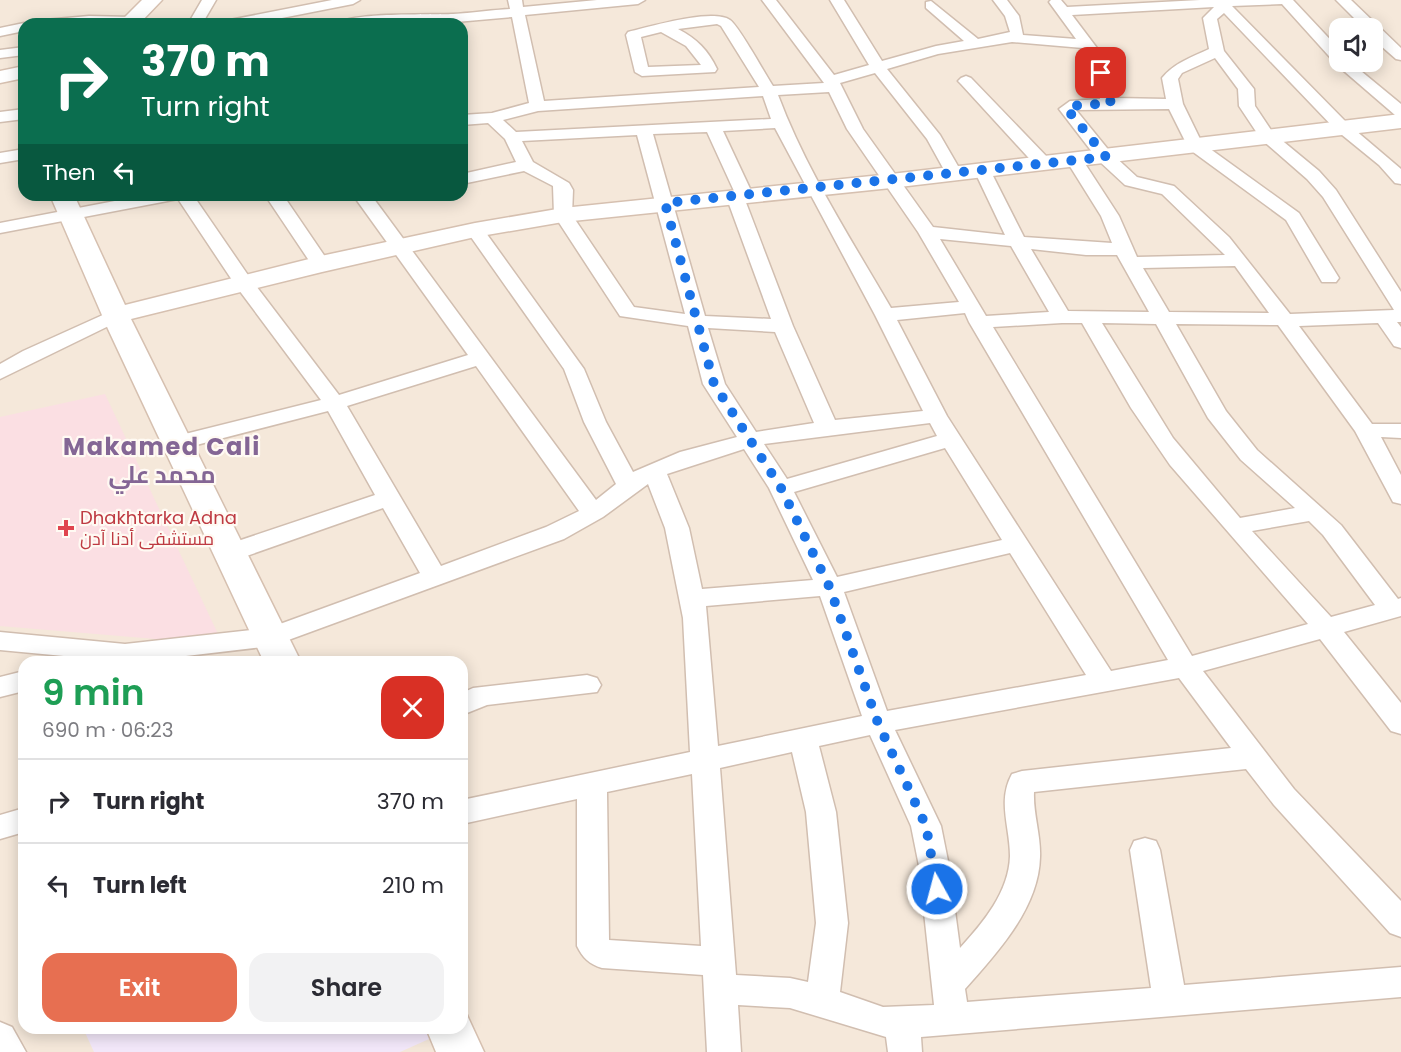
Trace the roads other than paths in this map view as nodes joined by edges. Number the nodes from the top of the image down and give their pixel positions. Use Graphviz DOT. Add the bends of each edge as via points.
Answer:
graph roads {
  1 [pos="153,0"];
  2 [pos="209,0"];
  3 [pos="255,0"];
  4 [pos="353,0"];
  5 [pos="359,0"];
  6 [pos="455,0"];
  7 [pos="769,0"];
  8 [pos="837,0"];
  9 [pos="1000,0"];
  10 [pos="1280,0"];
  11 [pos="1286,0"];
  12 [pos="1343,0"];
  13 [pos="1241,1"];
  14 [pos="1162,2"];
  15 [pos="1188,2"];
  16 [pos="1115,3"];
  17 [pos="1222,4"];
  18 [pos="301,5"];
  19 [pos="1059,5"];
  20 [pos="635,6"];
  21 [pos="931,6"];
  22 [pos="517,7"];
  23 [pos="135,18"];
  24 [pos="198,18"];
  25 [pos="249,18"];
  26 [pos="255,18"];
  27 [pos="369,18"];
  28 [pos="456,18"];
  29 [pos="1361,18"];
  30 [pos="668,26"];
  31 [pos="18,28"];
  32 [pos="0,32"];
  33 [pos="1012,38"];
  34 [pos="1383,39"];
  35 [pos="973,42"];
  36 [pos="1087,44"];
  37 [pos="1329,47"];
  38 [pos="1217,51"];
  39 [pos="18,52"];
  40 [pos="0,54"];
  41 [pos="1401,56"];
  42 [pos="878,68"];
  43 [pos="710,69"];
  44 [pos="1355,72"];
  45 [pos="18,73"];
  46 [pos="0,77"];
  47 [pos="966,81"];
  48 [pos="833,84"];
  49 [pos="0,88"];
  50 [pos="18,89"];
  51 [pos="768,90"];
  52 [pos="724,93"];
  53 [pos="1111,103"];
  54 [pos="1175,104"];
  55 [pos="537,106"];
  56 [pos="1401,112"];
  57 [pos="18,115"];
  58 [pos="0,117"];
  59 [pos="492,118"];
  60 [pos="468,120"];
  61 [pos="1401,121"];
  62 [pos="780,123"];
  63 [pos="713,126"];
  64 [pos="1342,128"];
  65 [pos="644,130"];
  66 [pos="1267,136"];
  67 [pos="512,137"];
  68 [pos="1195,146"];
  69 [pos="18,155"];
  70 [pos="1106,157"];
  71 [pos="0,158"];
  72 [pos="1074,160"];
  73 [pos="1043,163"];
  74 [pos="526,165"];
  75 [pos="982,170"];
  76 [pos="954,173"];
  77 [pos="468,178"];
  78 [pos="1401,178"];
  79 [pos="891,181"];
  80 [pos="814,189"];
  81 [pos="740,196"];
  82 [pos="109,201"];
  83 [pos="188,201"];
  84 [pos="278,201"];
  85 [pos="373,201"];
  86 [pos="665,203"];
  87 [pos="67,205"];
  88 [pos="563,215"];
  89 [pos="0,228"];
  90 [pos="476,230"];
  91 [pos="927,232"];
  92 [pos="1017,241"];
  93 [pos="401,246"];
  94 [pos="1127,256"];
  95 [pos="1240,261"];
  96 [pos="321,264"];
  97 [pos="1329,278"];
  98 [pos="243,282"];
  99 [pos="1395,313"];
  100 [pos="974,314"];
  101 [pos="116,315"];
  102 [pos="885,315"];
  103 [pos="1062,317"];
  104 [pos="1088,318"];
  105 [pos="1162,318"];
  106 [pos="1282,319"];
  107 [pos="697,321"];
  108 [pos="783,326"];
  109 [pos="1401,342"];
  110 [pos="480,358"];
  111 [pos="0,372"];
  112 [pos="334,403"];
  113 [pos="936,416"];
  114 [pos="827,428"];
  115 [pos="1366,430"];
  116 [pos="1401,431"];
  117 [pos="951,439"];
  118 [pos="749,441"];
  119 [pos="177,443"];
  120 [pos="654,471"];
  121 [pos="629,486"];
  122 [pos="781,488"];
  123 [pos="1401,497"];
  124 [pos="390,498"];
  125 [pos="593,513"];
  126 [pos="1313,513"];
  127 [pos="1238,526"];
  128 [pos="1017,544"];
  129 [pos="229,553"];
  130 [pos="434,576"];
  131 [pos="829,586"];
  132 [pos="692,598"];
  133 [pos="1396,609"];
  134 [pos="1329,628"];
  135 [pos="0,641"];
  136 [pos="278,649"];
  137 [pos="127,653"];
  138 [pos="117,656"];
  139 [pos="1185,667"];
  140 [pos="18,682"];
  141 [pos="1104,682"];
  142 [pos="587,685"];
  143 [pos="0,687"];
  144 [pos="468,702"];
  145 [pos="878,723"];
  146 [pos="1401,724"];
  147 [pos="803,740"];
  148 [pos="1252,757"];
  149 [pos="704,759"];
  150 [pos="591,783"];
  151 [pos="468,811"];
  152 [pos="18,822"];
  153 [pos="0,827"];
  154 [pos="1145,850"];
  155 [pos="1401,923"];
  156 [pos="719,976"];
  157 [pos="1401,982"];
  158 [pos="948,984"];
  159 [pos="822,1001"];
  160 [pos="1170,1001"];
  161 [pos="952,1019"];
  162 [pos="904,1037"];
  163 [pos="0,1038"];
  164 [pos="9,1052"];
  165 [pos="724,1052"];
  1 -- 23 [label="street"];
  2 -- 24 [label="street"];
  3 -- 25 [label="street"];
  4 -- 18 [label="street"];
  5 -- 27 [label="street"];
  6 -- 28 [label="street"];
  7 -- 48 [label="street"];
  8 -- 42 [label="street"];
  9 -- 33 [label="street" via="1012,16 1017,33"];
  10 -- 13 [label="street"];
  11 -- 37 [label="street"];
  12 -- 29 [label="street"];
  13 -- 17 [label="street"];
  14 -- 15 [label="street"];
  14 -- 16 [label="street"];
  15 -- 17 [label="street"];
  16 -- 19 [label="street"];
  17 -- 38 [label="street" via="1210,18"];
  17 -- 64 [label="street"];
  18 -- 26 [label="street"];
  19 -- 36 [label="street"];
  20 -- 22 [label="street"];
  20 -- 30 [label="street" via="666,21"];
  21 -- 35 [label="street"];
  22 -- 28 [label="street"];
  22 -- 55 [label="street"];
  30 -- 43 [label="street" via="704,53"];
  30 -- 43 [label="street" via="633,35 642,72"];
  30 -- 51 [label="street" via="718,20 726,23"];
  31 -- 32 [label="street"];
  33 -- 35 [label="street"];
  33 -- 36 [label="street"];
  34 -- 41 [label="street"];
  35 -- 42 [label="street"];
  36 -- 53 [label="street" via="1099,60"];
  38 -- 54 [label="street" via="1173,74 1170,78"];
  38 -- 66 [label="street" via="1246,89 1247,106"];
  39 -- 40 [label="street"];
  42 -- 48 [label="street"];
  42 -- 76 [label="street" via="934,138"];
  43 -- 52 [label="street"];
  44 -- 56 [label="street"];
  45 -- 46 [label="street"];
  47 -- 73 [label="street"];
  48 -- 51 [label="street"];
  48 -- 79 [label="street" via="855,129"];
  49 -- 50 [label="street"];
  51 -- 52 [label="street"];
  51 -- 62 [label="street"];
  52 -- 55 [label="street"];
  53 -- 54 [label="street"];
  53 -- 70 [label="street" via="1067,109"];
  54 -- 68 [label="street"];
  55 -- 59 [label="street"];
  57 -- 58 [label="street"];
  59 -- 60 [label="street"];
  59 -- 67 [label="street"];
  61 -- 64 [label="street"];
  62 -- 63 [label="street"];
  62 -- 80 [label="street"];
  63 -- 65 [label="street"];
  63 -- 81 [label="street"];
  64 -- 66 [label="street"];
  64 -- 78 [label="street"];
  65 -- 67 [label="street"];
  65 -- 86 [label="street"];
  66 -- 68 [label="street"];
  66 -- 99 [label="street" via="1330,194"];
  67 -- 74 [label="street"];
  68 -- 70 [label="street"];
  68 -- 97 [label="street" via="1293,217"];
  69 -- 71 [label="street"];
  70 -- 72 [label="street"];
  70 -- 95 [label="street" via="1131,181 1168,190"];
  72 -- 73 [label="street"];
  72 -- 94 [label="street" via="1110,216"];
  73 -- 75 [label="street"];
  74 -- 77 [label="street"];
  74 -- 88 [label="street" via="560,183 564,189"];
  75 -- 76 [label="street"];
  75 -- 92 [label="street"];
  76 -- 79 [label="street"];
  79 -- 80 [label="street"];
  79 -- 91 [label="street"];
  80 -- 81 [label="street"];
  80 -- 102 [label="street"];
  81 -- 86 [label="street"];
  81 -- 108 [label="street"];
  82 -- 87 [label="street"];
  83 -- 98 [label="street"];
  84 -- 96 [label="street"];
  85 -- 93 [label="street"];
  86 -- 88 [label="street"];
  86 -- 107 [label="street"];
  87 -- 89 [label="street"];
  87 -- 101 [label="street"];
  88 -- 90 [label="street"];
  88 -- 107 [label="street" via="627,312"];
  90 -- 93 [label="street"];
  90 -- 121 [label="street" via="574,369"];
  91 -- 92 [label="street"];
  91 -- 100 [label="street"];
  92 -- 94 [label="street"];
  92 -- 103 [label="street"];
  93 -- 96 [label="street"];
  93 -- 110 [label="street"];
  94 -- 95 [label="street"];
  94 -- 105 [label="street"];
  95 -- 106 [label="street"];
  96 -- 98 [label="street"];
  98 -- 101 [label="street"];
  98 -- 112 [label="street"];
  99 -- 106 [label="street" via="1333,320"];
  99 -- 109 [label="street"];
  100 -- 102 [label="street"];
  100 -- 103 [label="street"];
  100 -- 139 [label="street"];
  101 -- 111 [label="street"];
  101 -- 119 [label="street"];
  102 -- 113 [label="street"];
  103 -- 104 [label="street"];
  104 -- 105 [label="street"];
  104 -- 127 [label="street" via="1152,424 1178,460"];
  105 -- 106 [label="street"];
  105 -- 126 [label="street" via="1216,413 1238,442"];
  106 -- 115 [label="street"];
  107 -- 108 [label="street"];
  107 -- 118 [label="street" via="714,384"];
  108 -- 114 [label="street"];
  110 -- 112 [label="street"];
  110 -- 125 [label="street"];
  112 -- 119 [label="street"];
  112 -- 124 [label="street"];
  113 -- 114 [label="street"];
  113 -- 117 [label="street"];
  114 -- 118 [label="street"];
  115 -- 116 [label="street"];
  115 -- 123 [label="street"];
  117 -- 122 [label="street"];
  117 -- 128 [label="street"];
  118 -- 120 [label="street"];
  118 -- 122 [label="street"];
  119 -- 129 [label="street"];
  120 -- 121 [label="street"];
  120 -- 132 [label="street" via="677,528"];
  121 -- 125 [label="street"];
  122 -- 131 [label="street"];
  124 -- 129 [label="street"];
  124 -- 130 [label="street"];
  125 -- 130 [label="street" via="555,533"];
  126 -- 127 [label="street"];
  126 -- 133 [label="street" via="1332,530"];
  127 -- 134 [label="street"];
  128 -- 131 [label="street"];
  128 -- 141 [label="street"];
  129 -- 136 [label="street"];
  130 -- 136 [label="street"];
  131 -- 132 [label="street"];
  131 -- 145 [label="street"];
  132 -- 149 [label="street"];
  133 -- 134 [label="street"];
  134 -- 139 [label="street"];
  134 -- 146 [label="street"];
  135 -- 137 [label="street"];
  136 -- 137 [label="street"];
  137 -- 138 [label="street"];
  139 -- 141 [label="street"];
  139 -- 148 [label="street"];
  140 -- 143 [label="street"];
  141 -- 145 [label="street"];
  142 -- 144 [label="street" via="483,695"];
  145 -- 147 [label="street"];
  145 -- 158 [label="street" via="926,826"];
  147 -- 149 [label="street"];
  147 -- 159 [label="street" via="821,812 832,923"];
  148 -- 155 [label="street"];
  148 -- 158 [label="street" via="1022,782 1017,792 1025,859 1017,885 1001,925"];
  149 -- 150 [label="street"];
  149 -- 156 [label="street"];
  150 -- 151 [label="street"];
  150 -- 156 [label="street" via="593,946 602,954"];
  152 -- 153 [label="street"];
  154 -- 160 [label="street"];
  156 -- 159 [label="street"];
  156 -- 165 [label="street"];
  157 -- 160 [label="street"];
  158 -- 161 [label="street"];
  159 -- 162 [label="street" via="883,1022"];
  160 -- 161 [label="street"];
  161 -- 162 [label="street"];
  163 -- 164 [label="street"];
}
